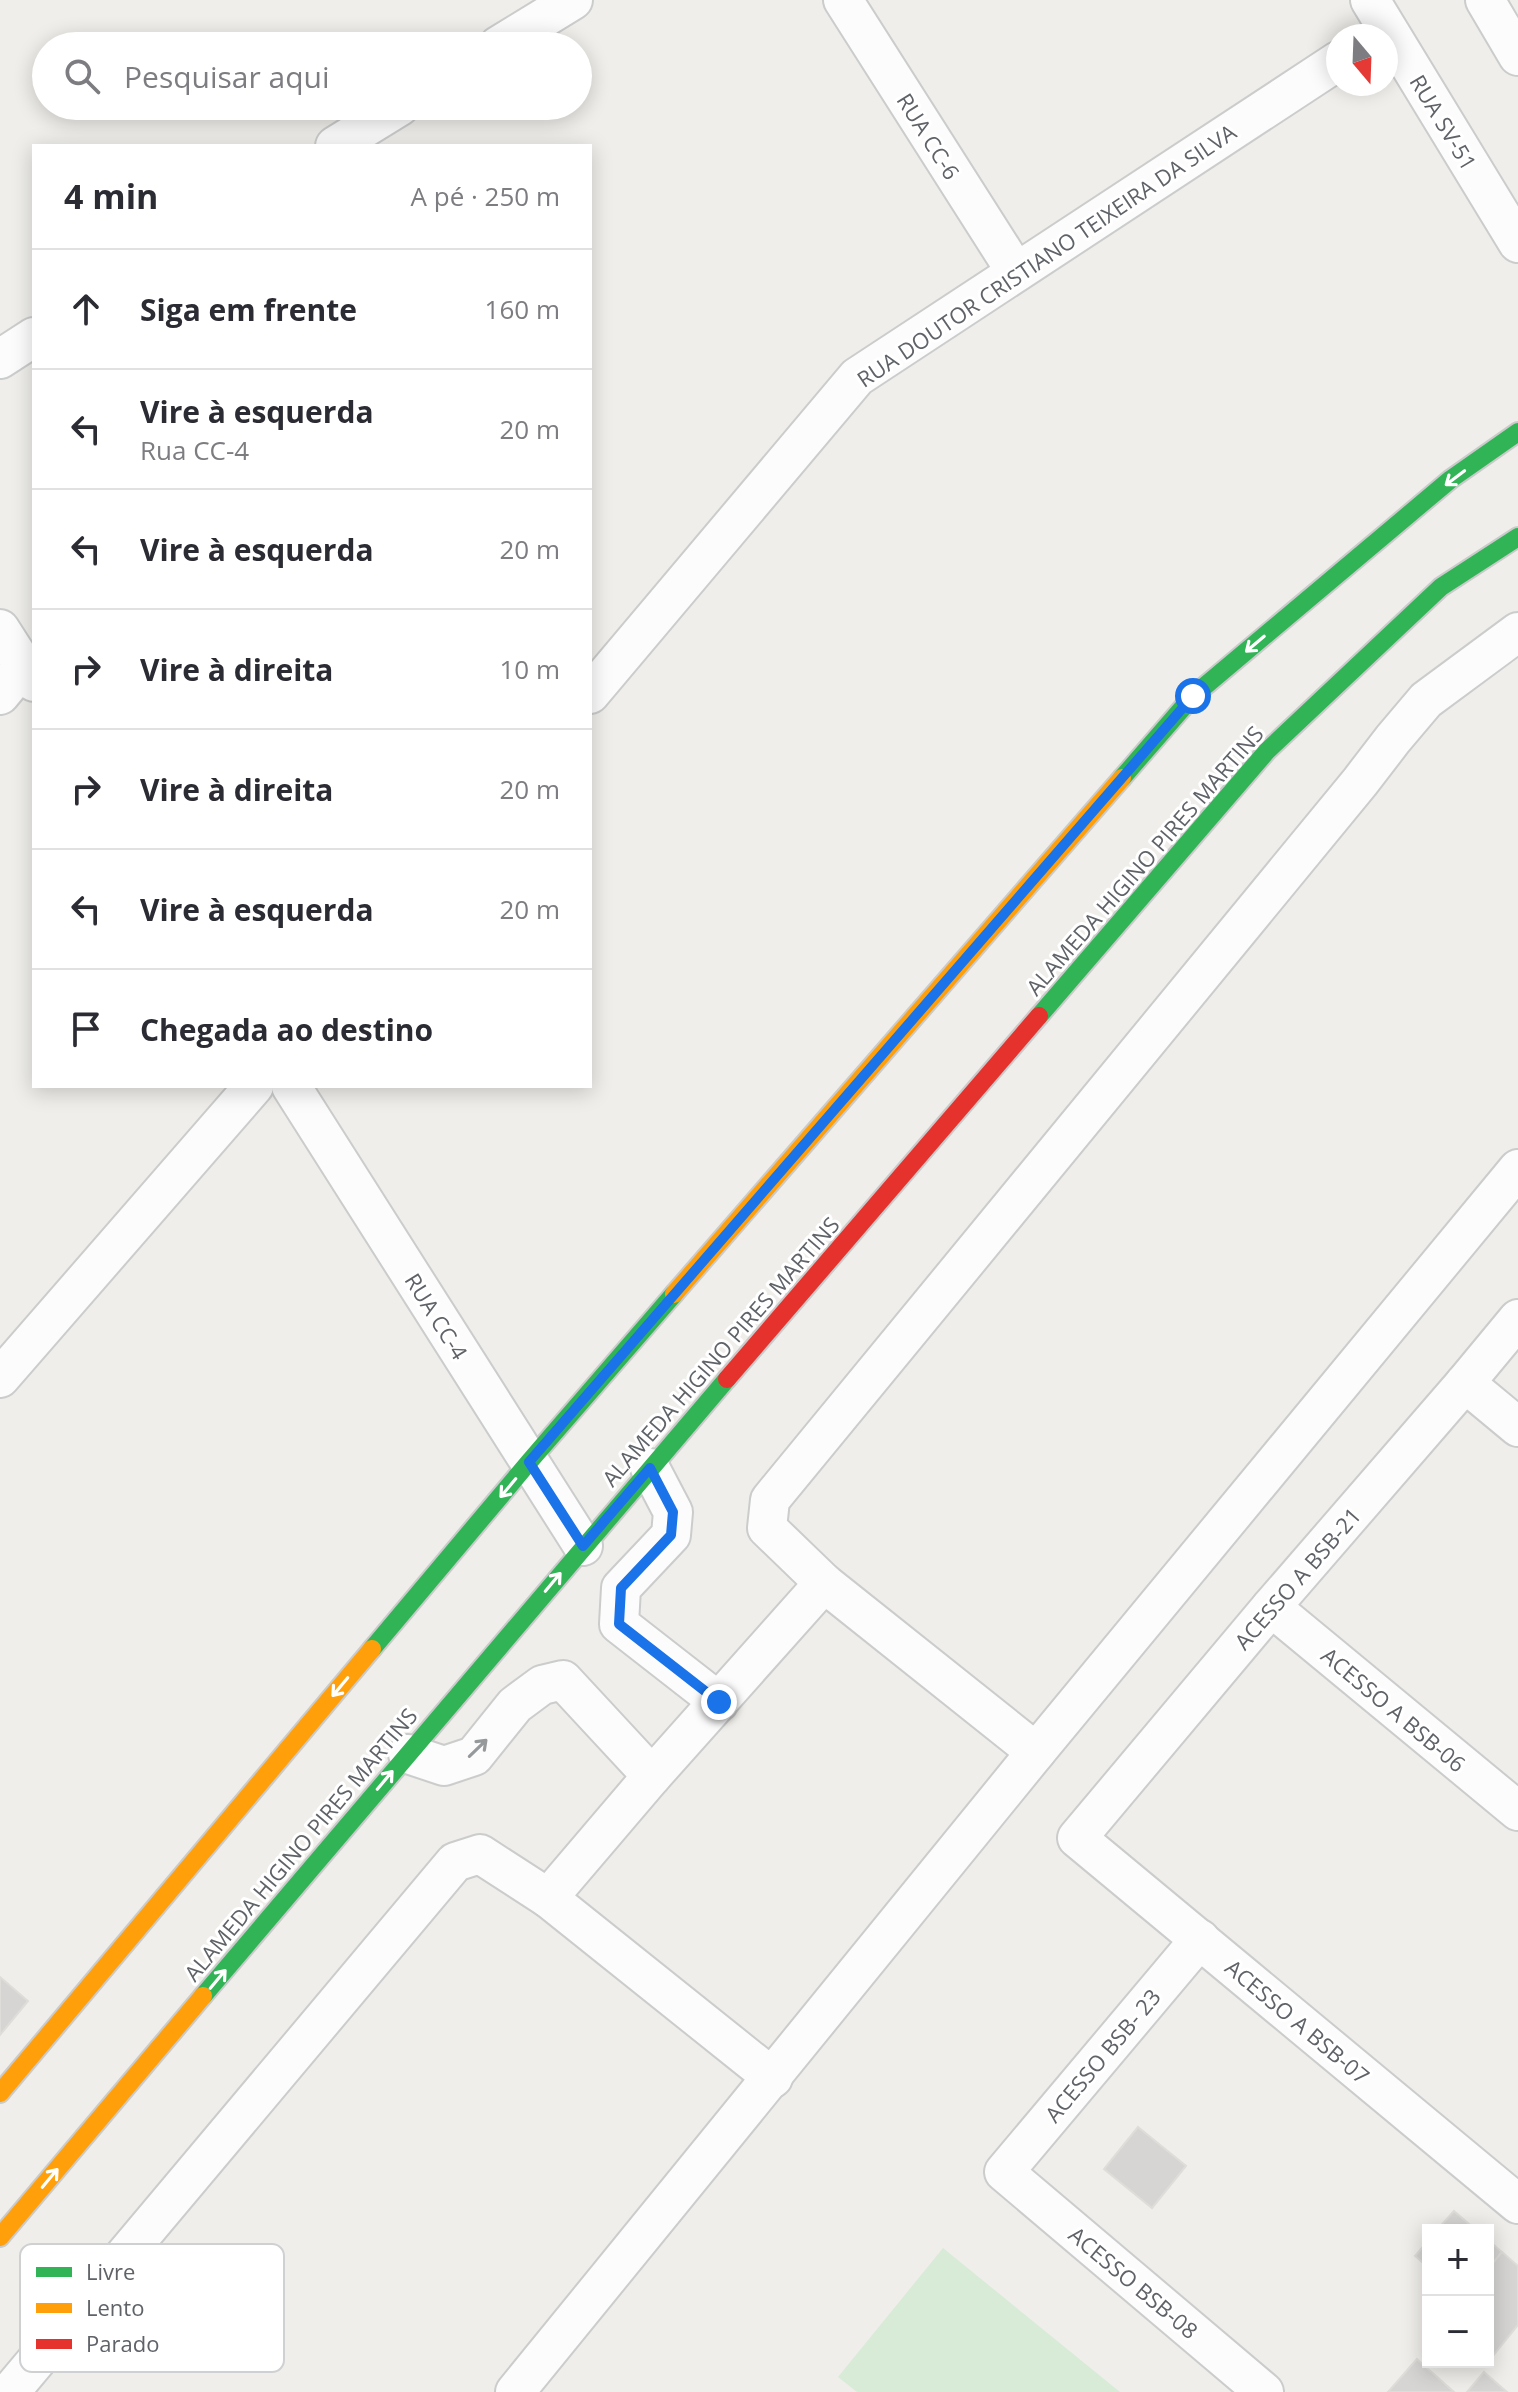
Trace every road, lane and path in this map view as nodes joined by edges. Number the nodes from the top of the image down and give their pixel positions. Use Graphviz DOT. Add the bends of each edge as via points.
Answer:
graph roads {
  1 [pos="573,0"];
  2 [pos="843,0"];
  3 [pos="1485,0"];
  4 [pos="1378,22"];
  5 [pos="521,32"];
  6 [pos="1518,56"];
  7 [pos="1326,69"];
  8 [pos="377,120"];
  9 [pos="338,144"];
  10 [pos="1518,243"];
  11 [pos="1016,272"];
  12 [pos="32,338"];
  13 [pos="0,359"];
  14 [pos="1518,432"];
  15 [pos="1518,537"];
  16 [pos="0,629"];
  17 [pos="1518,632"];
  18 [pos="19,681"];
  19 [pos="592,692"];
  20 [pos="252,1088"];
  21 [pos="292,1088"];
  22 [pos="1518,1169"];
  23 [pos="1518,1319"];
  24 [pos="0,1378"];
  25 [pos="1465,1383"];
  26 [pos="1518,1427"];
  27 [pos="529,1462"];
  28 [pos="650,1468"];
  29 [pos="583,1546"];
  30 [pos="824,1583"];
  31 [pos="1271,1607"];
  32 [pos="719,1702"];
  33 [pos="1036,1752"];
  34 [pos="408,1754"];
  35 [pos="652,1776"];
  36 [pos="1518,1811"];
  37 [pos="1077,1838"];
  38 [pos="548,1898"];
  39 [pos="1200,1939"];
  40 [pos="773,2078"];
  41 [pos="0,2093"];
  42 [pos="1004,2172"];
  43 [pos="1518,2204"];
  44 [pos="0,2237"];
  45 [pos="134,2244"];
  46 [pos="27,2372"];
  47 [pos="10,2392"];
  48 [pos="515,2392"];
  49 [pos="1264,2392"];
  1 -- 5 [label="street"];
  2 -- 11 [label="street, RUA CC-6"];
  3 -- 6 [label="street"];
  4 -- 10 [label="street, RUA SV-51"];
  7 -- 11 [label="street, RUA DOUTOR CRISTIANO TEIXEIRA DA SILVA"];
  8 -- 9 [label="street"];
  11 -- 19 [label="street, RUA DOUTOR CRISTIANO TEIXEIRA DA SILVA" via="857,377"];
  12 -- 13 [label="street"];
  14 -- 27 [label="street, one-way" via="1451,479 1193,696"];
  15 -- 28 [label="street, ALAMEDA HIGINO PIRES MARTINS" via="1441,587 1267,751"];
  16 -- 18 [label="street"];
  17 -- 30 [label="street" via="1426,700 1401,729 770,1500 767,1528"];
  20 -- 24 [label="street"];
  21 -- 27 [label="street, RUA CC-4"];
  22 -- 33 [label="street"];
  23 -- 25 [label="street, ACESSO A BSB-21"];
  25 -- 26 [label="street"];
  25 -- 31 [label="street, ACESSO A BSB-21"];
  27 -- 29 [label="street, RUA CC-4"];
  27 -- 41 [label="street, one-way"];
  28 -- 29 [label="street, ALAMEDA HIGINO PIRES MARTINS"];
  28 -- 32 [label="street" via="673,1512 671,1535 621,1588 619,1624"];
  34 -- 29 [label="street, ALAMEDA HIGINO PIRES MARTINS, one-way"];
  30 -- 32 [label="street"];
  30 -- 33 [label="street"];
  31 -- 36 [label="street, ACESSO A BSB-06"];
  31 -- 37 [label="street, ACESSO A BSB-21"];
  32 -- 35 [label="street"];
  33 -- 40 [label="street"];
  34 -- 35 [label="street, one-way" via="444,1766 474,1756 515,1705 542,1685 563,1680"];
  44 -- 34 [label="street, ALAMEDA HIGINO PIRES MARTINS, one-way"];
  35 -- 38 [label="street"];
  37 -- 39 [label="street, ACESSO A BSB-07"];
  38 -- 40 [label="street"];
  38 -- 45 [label="street" via="480,1854 455,1862"];
  39 -- 42 [label="street, ACESSO BSB- 23"];
  39 -- 43 [label="street, ACESSO A BSB-07"];
  40 -- 48 [label="street"];
  42 -- 49 [label="street, ACESSO BSB-08"];
  46 -- 47 [label="street"];
}
